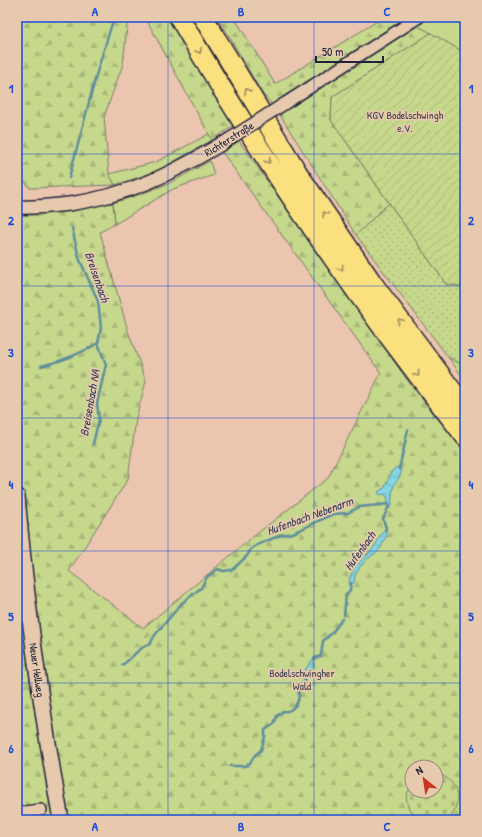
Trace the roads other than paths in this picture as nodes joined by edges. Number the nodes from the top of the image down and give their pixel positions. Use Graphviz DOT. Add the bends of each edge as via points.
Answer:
graph roads {
  1 [pos="179,17"];
  2 [pos="202,17"];
  3 [pos="419,17"];
  4 [pos="223,143"];
  5 [pos="17,207"];
  6 [pos="465,408"];
  7 [pos="465,436"];
  8 [pos="17,496"];
  9 [pos="41,810"];
  10 [pos="17,812"];
  11 [pos="61,820"];
  1 -- 7 [label="highway, one-way" via="306,218 398,349"];
  6 -- 2 [label="highway, one-way" via="373,284 297,172"];
  3 -- 4 [label="street, Richterstraße, bridge"];
  4 -- 5 [label="street, Richterstraße" via="181,168 116,195 43,207"];
  8 -- 11 [label="main road, Neuer Hellweg" via="33,640"];
  9 -- 10 [label="street"];
}
